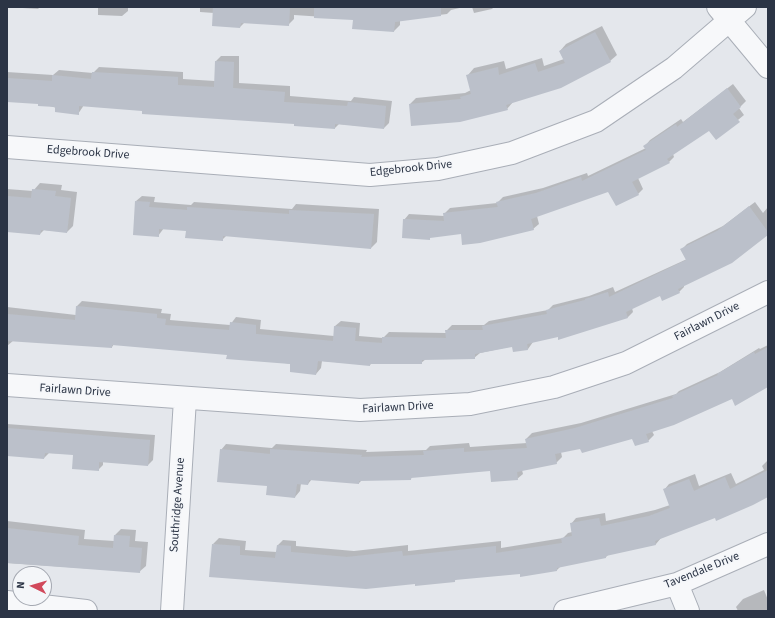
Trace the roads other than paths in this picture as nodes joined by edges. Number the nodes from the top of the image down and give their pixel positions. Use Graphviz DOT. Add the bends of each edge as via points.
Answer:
graph roads {
  1 [pos="731,12"];
  2 [pos="768,67"];
  3 [pos="7,147"];
  4 [pos="768,292"];
  5 [pos="7,385"];
  6 [pos="185,400"];
  7 [pos="768,544"];
  8 [pos="676,584"];
  9 [pos="7,602"];
  10 [pos="86,611"];
  11 [pos="172,611"];
  12 [pos="565,611"];
  13 [pos="688,611"];
  1 -- 2 [label="street"];
  1 -- 3 [label="street, Edgebrook Drive" via="674,68 596,121 512,153 438,169 370,175"];
  4 -- 6 [label="street, Fairlawn Drive" via="626,363 554,388 470,404 360,410"];
  5 -- 6 [label="street, Fairlawn Drive"];
  6 -- 11 [label="street, Southridge Avenue"];
  7 -- 8 [label="street, Tavendale Drive"];
  8 -- 12 [label="street, Tavendale Drive"];
  8 -- 13 [label="street"];
  9 -- 10 [label="street"];
}
